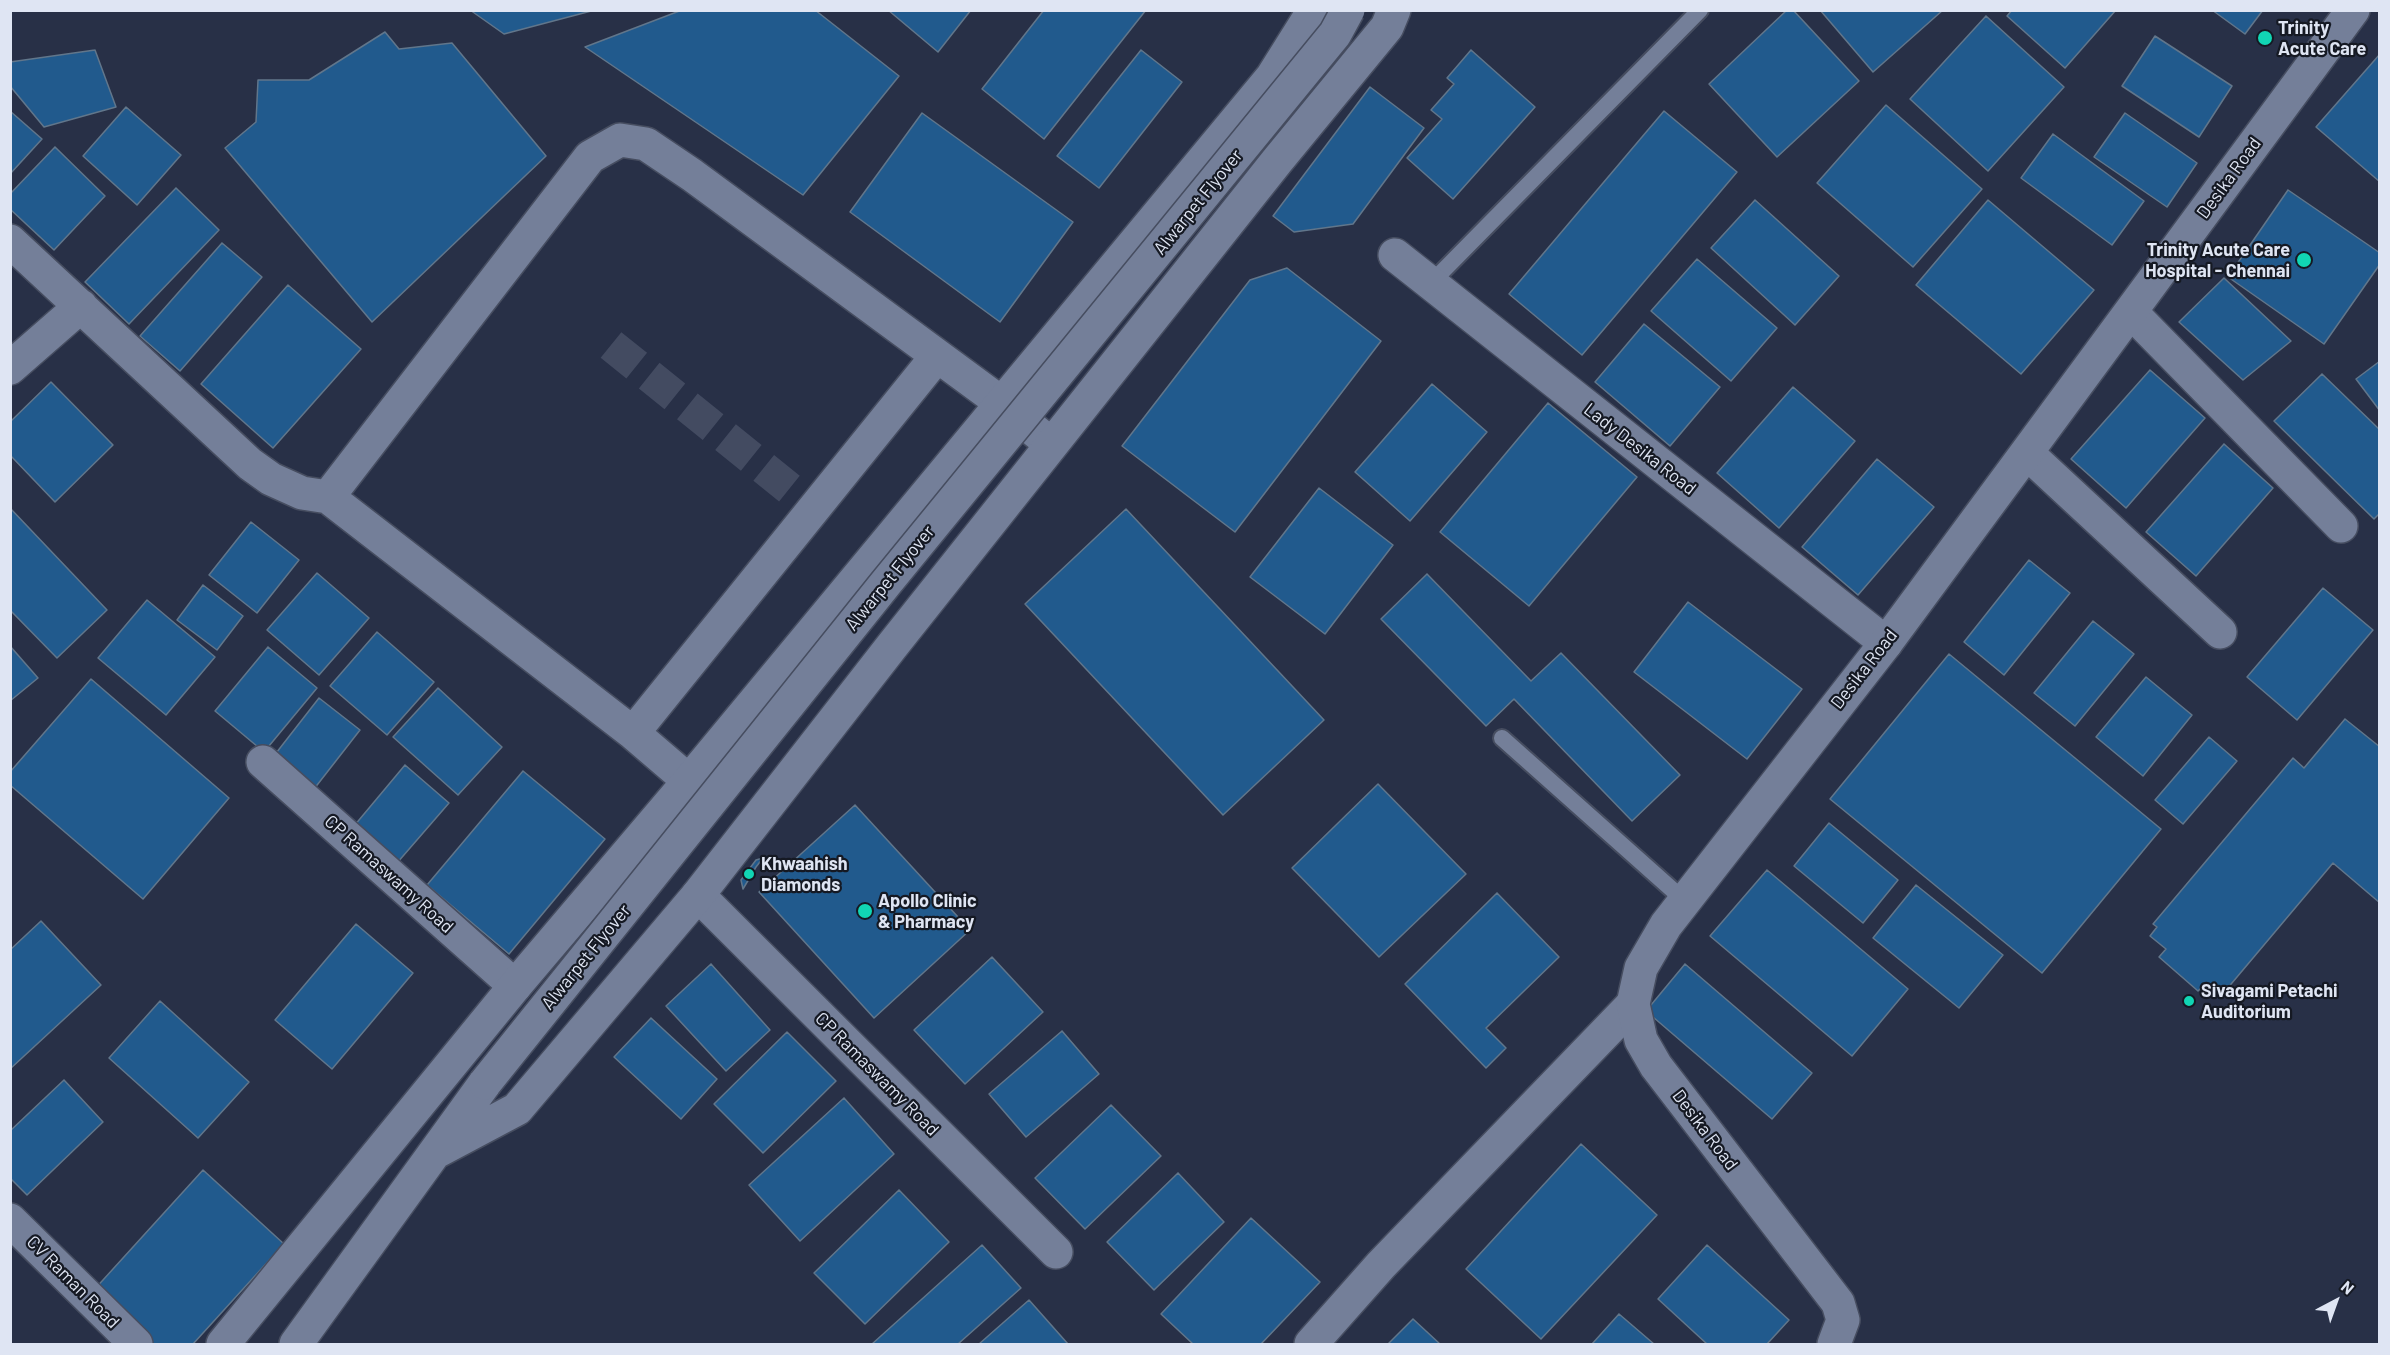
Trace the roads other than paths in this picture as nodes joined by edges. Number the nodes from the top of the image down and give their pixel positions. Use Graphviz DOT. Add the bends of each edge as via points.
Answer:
graph roads {
  1 [pos="1314,10"];
  2 [pos="1348,10"];
  3 [pos="1394,10"];
  4 [pos="1700,10"];
  5 [pos="2353,10"];
  6 [pos="10,241"];
  7 [pos="1395,255"];
  8 [pos="1431,283"];
  9 [pos="81,306"];
  10 [pos="2131,312"];
  11 [pos="937,356"];
  12 [pos="10,368"];
  13 [pos="1002,404"];
  14 [pos="1052,444"];
  15 [pos="2027,453"];
  16 [pos="328,497"];
  17 [pos="2341,526"];
  18 [pos="2220,632"];
  19 [pos="1886,643"];
  20 [pos="633,733"];
  21 [pos="1502,738"];
  22 [pos="263,762"];
  23 [pos="689,781"];
  24 [pos="698,896"];
  25 [pos="1684,901"];
  26 [pos="515,986"];
  27 [pos="1634,1004"];
  28 [pos="438,1151"];
  29 [pos="10,1220"];
  30 [pos="1056,1252"];
  31 [pos="136,1344"];
  32 [pos="223,1344"];
  33 [pos="296,1344"];
  34 [pos="1311,1344"];
  35 [pos="1834,1344"];
  1 -- 13 [label="street" via="1272,77"];
  2 -- 28 [label="street, Alwarpet Flyover, bridge" via="1335,34 485,1083"];
  3 -- 14 [label="street" via="1387,27"];
  4 -- 8 [label="lane"];
  5 -- 10 [label="street, Desika Road"];
  6 -- 9 [label="street"];
  7 -- 8 [label="street, Lady Desika Road"];
  8 -- 19 [label="street, Lady Desika Road"];
  9 -- 12 [label="street"];
  9 -- 16 [label="street" via="250,464 302,493"];
  10 -- 15 [label="street, Desika Road"];
  10 -- 17 [label="street"];
  11 -- 13 [label="street"];
  11 -- 16 [label="street" via="692,175 646,144 620,140 590,157"];
  11 -- 20 [label="street" via="805,501"];
  13 -- 14 [label="street"];
  13 -- 23 [label="street"];
  14 -- 24 [label="street"];
  15 -- 18 [label="street"];
  15 -- 19 [label="street, Desika Road"];
  16 -- 20 [label="street"];
  19 -- 25 [label="street, Desika Road"];
  20 -- 23 [label="street"];
  21 -- 25 [label="lane"];
  22 -- 26 [label="street, CP Ramaswamy Road"];
  23 -- 26 [label="street"];
  24 -- 28 [label="street" via="517,1109"];
  24 -- 30 [label="street, CP Ramaswamy Road"];
  25 -- 27 [label="street, Desika Road" via="1641,968"];
  26 -- 32 [label="street"];
  27 -- 34 [label="street"];
  27 -- 35 [label="street, Desika Road" via="1641,1040 1656,1066 1838,1303 1843,1320"];
  28 -- 33 [label="street, Alwarpet Flyover"];
  29 -- 31 [label="street, CV Raman Road"];
}
